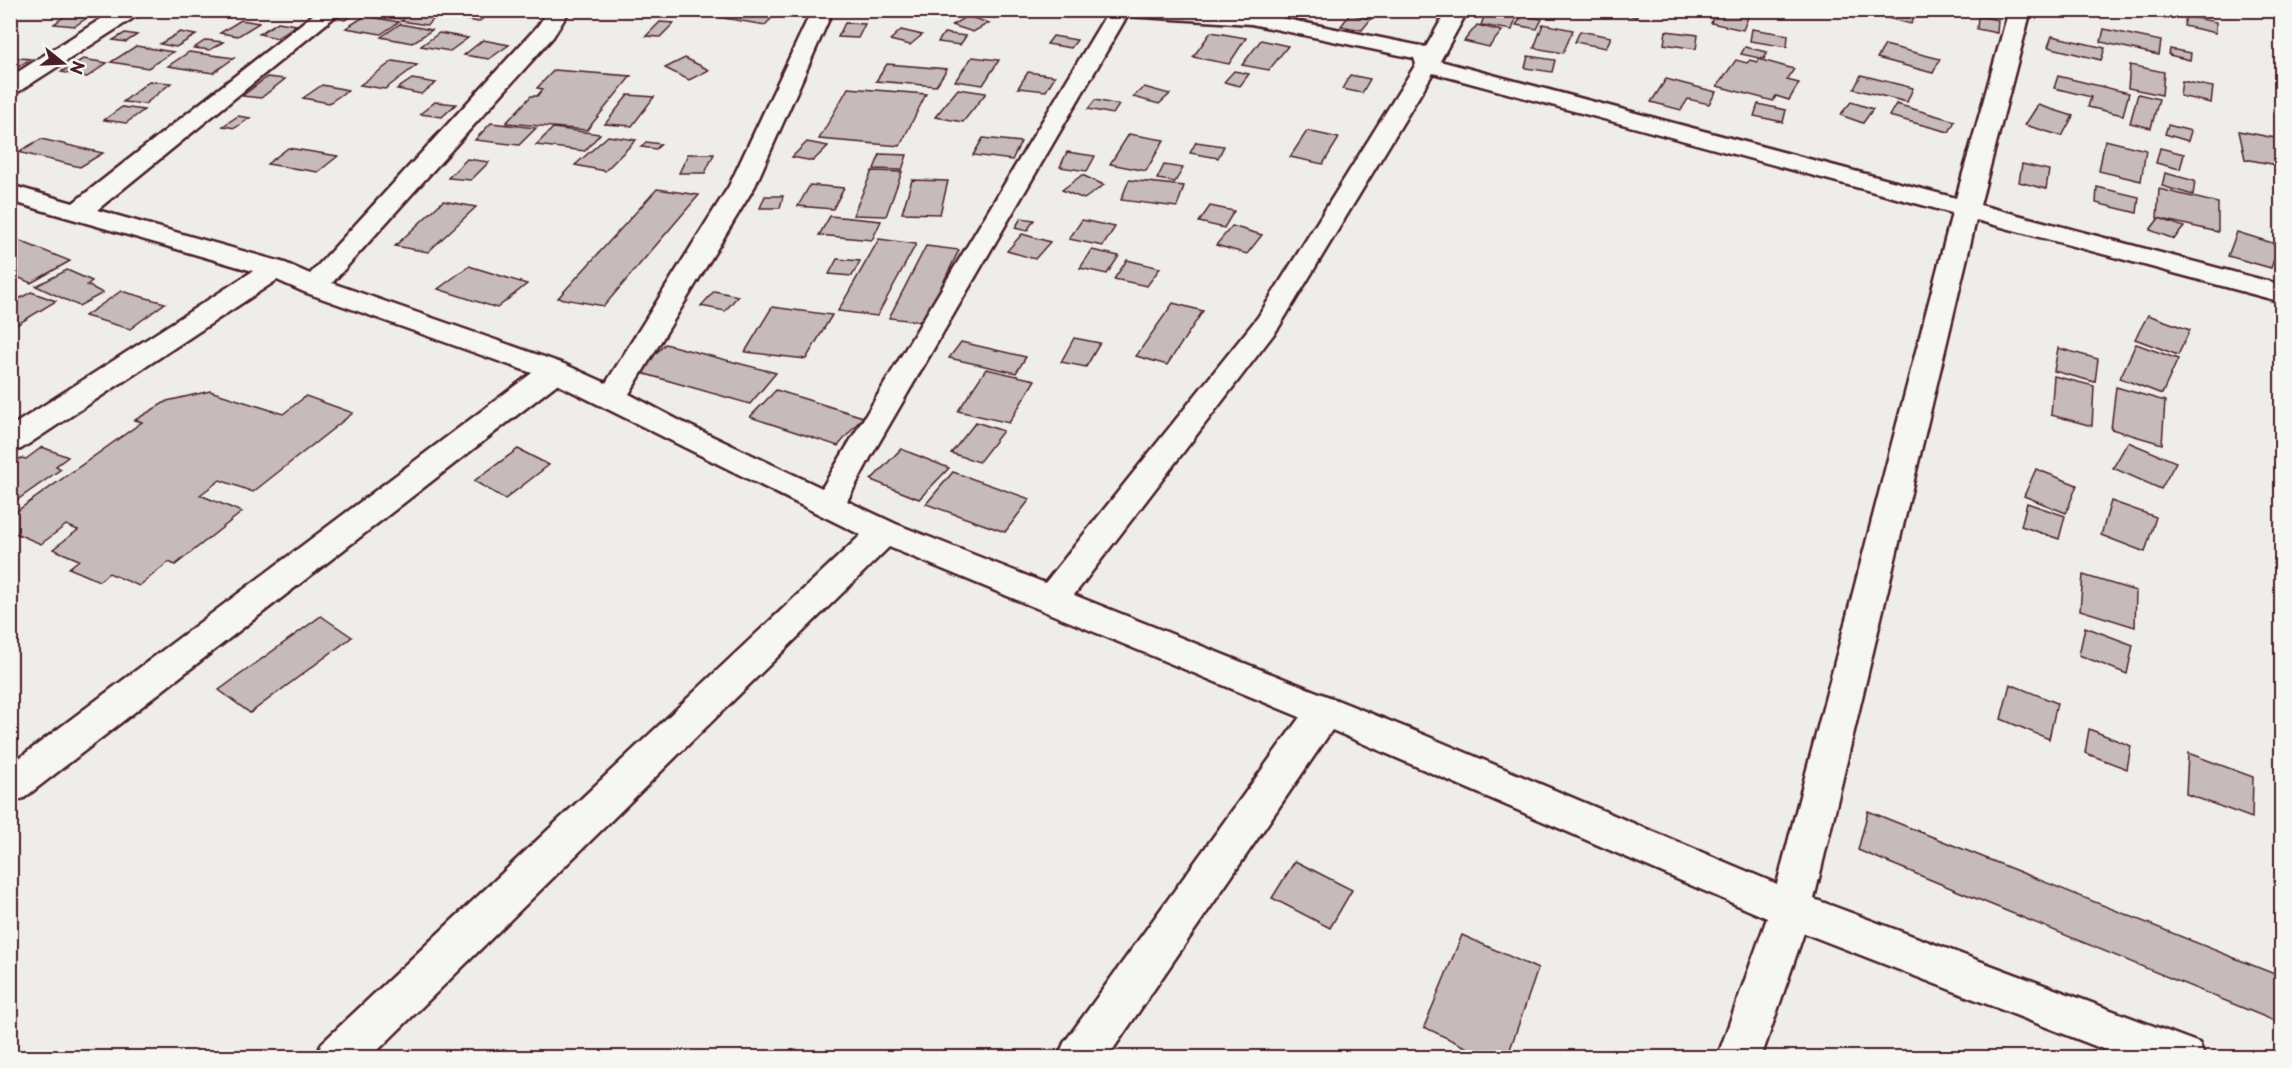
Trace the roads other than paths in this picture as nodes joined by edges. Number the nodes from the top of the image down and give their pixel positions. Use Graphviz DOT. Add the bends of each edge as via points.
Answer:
graph roads {
  1 [pos="130,10"];
  2 [pos="333,10"];
  3 [pos="560,10"];
  4 [pos="823,10"];
  5 [pos="1120,10"];
  6 [pos="1130,10"];
  7 [pos="1458,10"];
  8 [pos="2020,10"];
  9 [pos="1427,64"];
  10 [pos="10,87"];
  11 [pos="12,195"];
  12 [pos="1966,209"];
  13 [pos="79,211"];
  14 [pos="275,269"];
  15 [pos="314,286"];
  16 [pos="2282,294"];
  17 [pos="554,371"];
  18 [pos="612,397"];
  19 [pos="10,442"];
  20 [pos="829,505"];
  21 [pos="884,532"];
  22 [pos="1051,600"];
  23 [pos="1324,712"];
  24 [pos="10,787"];
  25 [pos="1791,909"];
  26 [pos="338,1058"];
  27 [pos="1080,1058"];
  28 [pos="1739,1058"];
  29 [pos="2183,1058"];
  1 -- 10 [label="street"];
  2 -- 13 [label="street"];
  3 -- 15 [label="street" via="545,32"];
  4 -- 18 [label="street" via="742,186"];
  5 -- 20 [label="street"];
  6 -- 9 [label="street" via="1251,18 1424,53"];
  7 -- 9 [label="street"];
  8 -- 12 [label="street"];
  9 -- 12 [label="street"];
  9 -- 22 [label="street" via="1269,321"];
  11 -- 13 [label="street"];
  12 -- 16 [label="street"];
  12 -- 25 [label="street"];
  13 -- 14 [label="street"];
  14 -- 15 [label="street"];
  14 -- 19 [label="street"];
  15 -- 17 [label="street"];
  17 -- 18 [label="street"];
  17 -- 24 [label="street"];
  18 -- 20 [label="street"];
  20 -- 21 [label="street"];
  21 -- 22 [label="street"];
  21 -- 26 [label="street"];
  22 -- 23 [label="street"];
  23 -- 25 [label="street"];
  23 -- 27 [label="street"];
  25 -- 28 [label="street"];
  25 -- 29 [label="street"];
}
